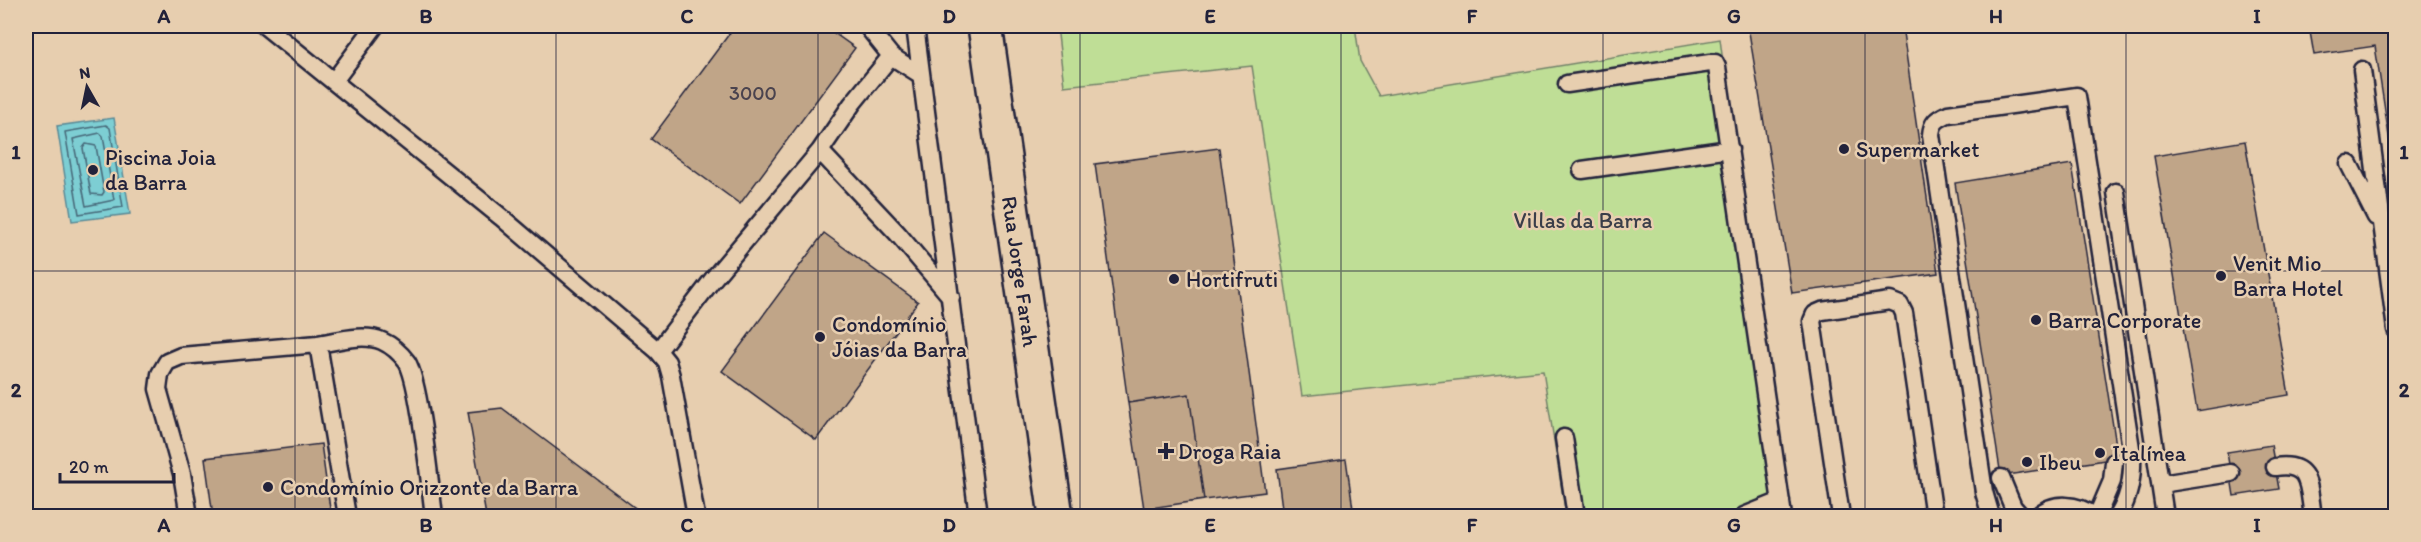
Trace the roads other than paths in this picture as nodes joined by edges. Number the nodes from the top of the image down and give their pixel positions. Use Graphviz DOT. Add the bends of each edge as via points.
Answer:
graph roads {
  1 [pos="265,26"];
  2 [pos="375,26"];
  3 [pos="867,26"];
  4 [pos="915,26"];
  5 [pos="985,26"];
  6 [pos="891,56"];
  7 [pos="2362,70"];
  8 [pos="921,75"];
  9 [pos="334,81"];
  10 [pos="1567,84"];
  11 [pos="1730,149"];
  12 [pos="820,151"];
  13 [pos="2349,164"];
  14 [pos="1582,170"];
  15 [pos="2116,192"];
  16 [pos="2383,235"];
  17 [pos="951,298"];
  18 [pos="2396,330"];
  19 [pos="318,344"];
  20 [pos="658,351"];
  21 [pos="1564,438"];
  22 [pos="2114,462"];
  23 [pos="2275,467"];
  24 [pos="2231,473"];
  25 [pos="2001,478"];
  26 [pos="2161,484"];
  27 [pos="1782,509"];
  28 [pos="189,516"];
  29 [pos="347,516"];
  30 [pos="434,516"];
  31 [pos="696,516"];
  32 [pos="978,516"];
  33 [pos="1056,516"];
  34 [pos="1576,516"];
  35 [pos="1744,516"];
  36 [pos="1841,516"];
  37 [pos="1934,516"];
  38 [pos="1991,516"];
  39 [pos="2020,516"];
  40 [pos="2038,516"];
  41 [pos="2095,516"];
  42 [pos="2118,516"];
  43 [pos="2165,516"];
  44 [pos="2313,516"];
  1 -- 9 [label="lane"];
  2 -- 9 [label="lane"];
  3 -- 6 [label="lane"];
  4 -- 8 [label="lane"];
  5 -- 33 [label="street, Rua Jorge Farah"];
  6 -- 8 [label="lane"];
  6 -- 12 [label="lane"];
  7 -- 16 [label="lane"];
  8 -- 17 [label="lane"];
  9 -- 20 [label="lane"];
  10 -- 11 [label="lane" via="1715,63"];
  11 -- 14 [label="lane"];
  11 -- 27 [label="lane"];
  12 -- 17 [label="lane" via="891,226"];
  12 -- 20 [label="lane"];
  13 -- 16 [label="lane"];
  15 -- 26 [label="lane"];
  16 -- 18 [label="lane"];
  17 -- 32 [label="lane"];
  19 -- 28 [label="lane" via="181,356 167,362 158,389 182,474"];
  19 -- 29 [label="lane"];
  19 -- 30 [label="lane" via="359,338 382,340 408,363"];
  20 -- 31 [label="lane" via="671,376"];
  21 -- 34 [label="lane"];
  22 -- 41 [label="lane" via="2112,481"];
  23 -- 44 [label="lane" via="2291,464 2300,468 2306,478"];
  24 -- 26 [label="lane"];
  25 -- 39 [label="lane"];
  26 -- 43 [label="lane"];
  27 -- 35 [label="lane"];
  36 -- 37 [label="lane" via="1812,321 1822,311 1890,301 1900,305 1904,313"];
  38 -- 42 [label="lane" via="1984,492 1932,125 1948,114 2077,96 2132,455 2129,492"];
  40 -- 41 [label="lane" via="2062,506 2086,510"];
}
